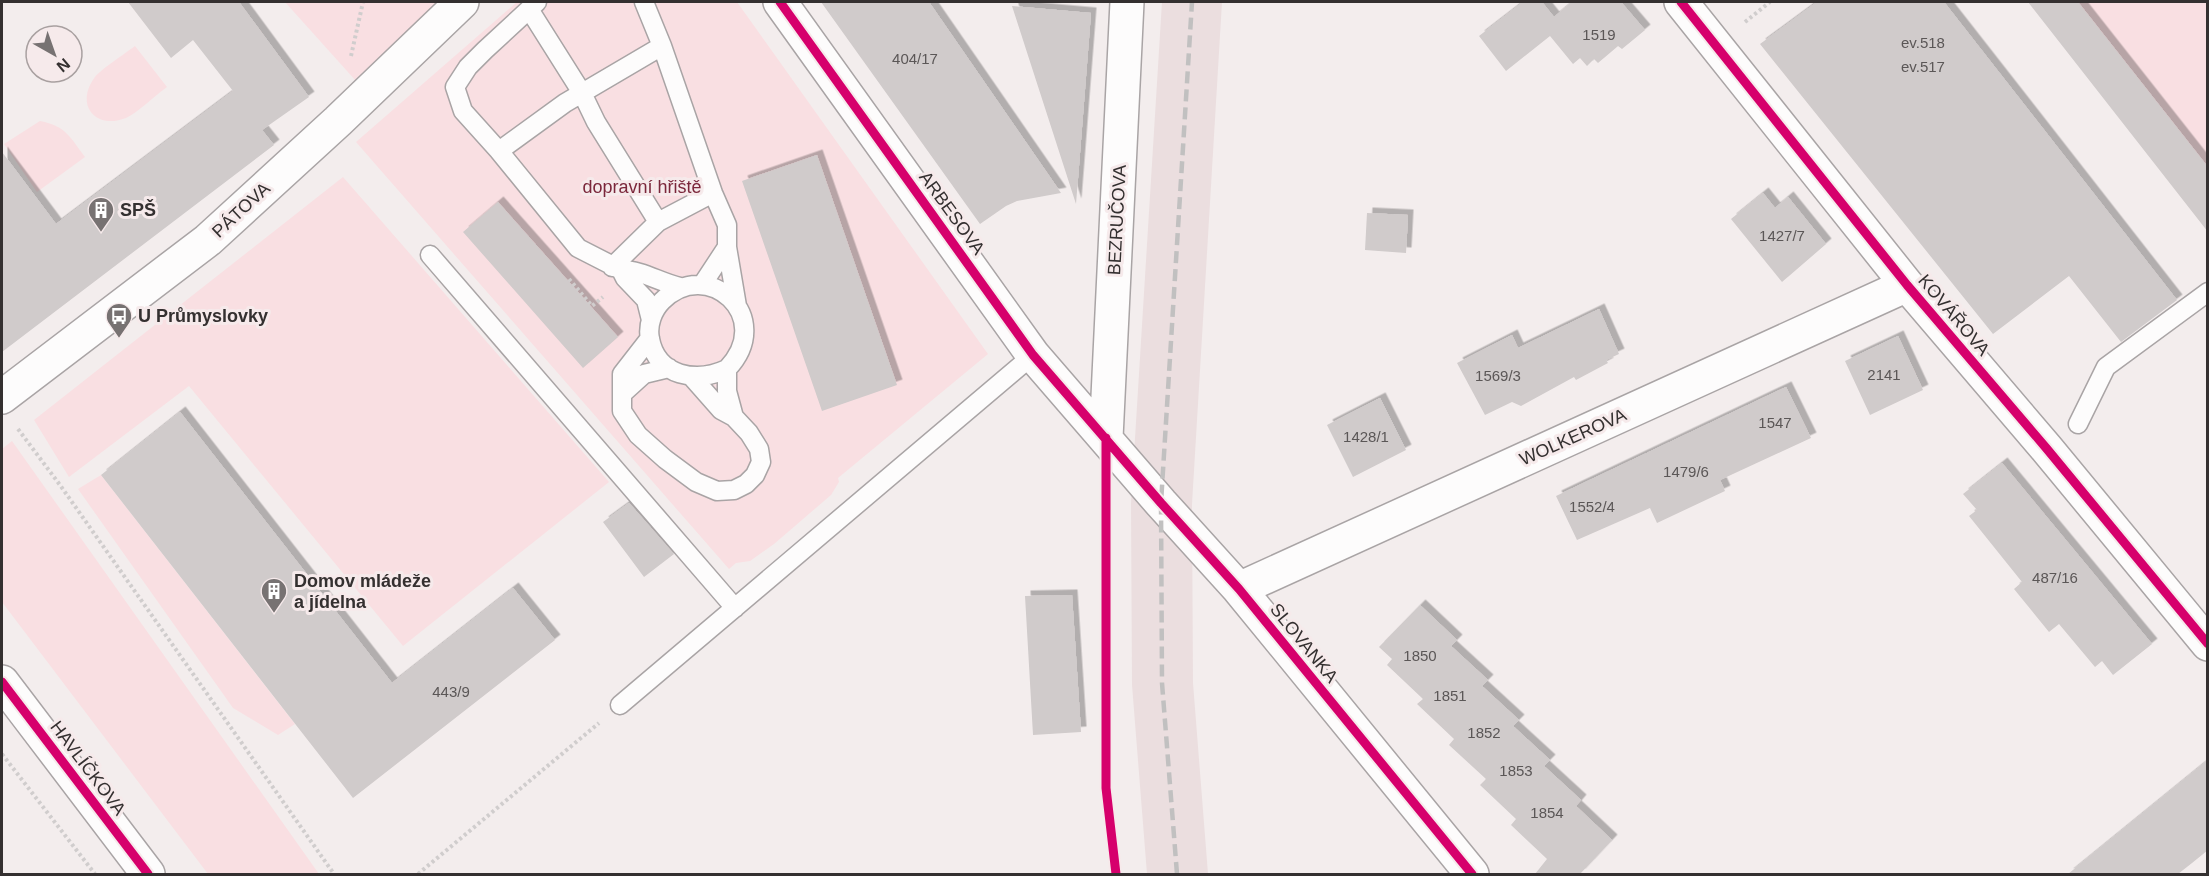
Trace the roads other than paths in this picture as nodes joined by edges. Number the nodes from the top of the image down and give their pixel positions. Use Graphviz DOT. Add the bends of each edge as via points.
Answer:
graph roads {
  1 [pos="462,2"];
  2 [pos="644,2"];
  3 [pos="780,2"];
  4 [pos="1127,2"];
  5 [pos="1681,2"];
  6 [pos="533,5"];
  7 [pos="662,46"];
  8 [pos="582,93"];
  9 [pos="499,151"];
  10 [pos="713,193"];
  11 [pos="658,222"];
  12 [pos="727,247"];
  13 [pos="430,255"];
  14 [pos="617,268"];
  15 [pos="702,285"];
  16 [pos="1908,285"];
  17 [pos="680,287"];
  18 [pos="2208,292"];
  19 [pos="737,306"];
  20 [pos="650,329"];
  21 [pos="1033,355"];
  22 [pos="669,368"];
  23 [pos="727,369"];
  24 [pos="691,376"];
  25 [pos="622,394"];
  26 [pos="8,410"];
  27 [pos="734,417"];
  28 [pos="2078,424"];
  29 [pos="1106,438"];
  30 [pos="1239,589"];
  31 [pos="735,608"];
  32 [pos="2208,644"];
  33 [pos="2,682"];
  34 [pos="620,705"];
  35 [pos="148,874"];
  36 [pos="1472,874"];
  1 -- 26 [label="street, PÁTOVA" via="208,240"];
  2 -- 7 [label="lane"];
  3 -- 21 [label="street, ARBESOVA"];
  4 -- 29 [label="street, BEZRUČOVA"];
  5 -- 16 [label="street, KOVÁŘOVA"];
  6 -- 8 [label="lane"];
  6 -- 9 [label="lane" via="484,50 455,87 463,111"];
  7 -- 8 [label="lane"];
  7 -- 10 [label="lane"];
  8 -- 9 [label="lane"];
  8 -- 11 [label="lane"];
  9 -- 14 [label="lane" via="578,248"];
  10 -- 11 [label="lane"];
  10 -- 12 [label="lane" via="727,225"];
  11 -- 14 [label="lane"];
  12 -- 15 [label="lane"];
  12 -- 19 [label="lane"];
  13 -- 31 [label="lane"];
  14 -- 17 [label="lane" via="635,270"];
  14 -- 20 [label="lane" via="646,300"];
  15 -- 17 [label="lane"];
  15 -- 19 [label="lane" via="714,288"];
  16 -- 30 [label="street, WOLKEROVA"];
  16 -- 32 [label="street, KOVÁŘOVA"];
  17 -- 20 [label="lane" via="660,303"];
  18 -- 28 [label="lane" via="2106,367"];
  19 -- 23 [label="lane" via="743,319 743,346"];
  20 -- 22 [label="lane" via="653,350"];
  20 -- 25 [label="lane" via="622,374"];
  21 -- 29 [label="street, ARBESOVA"];
  21 -- 31 [label="lane"];
  22 -- 24 [label="lane"];
  22 -- 25 [label="lane" via="644,374"];
  23 -- 24 [label="lane" via="714,375"];
  23 -- 27 [label="lane" via="727,391"];
  24 -- 27 [label="lane" via="721,410"];
  25 -- 27 [label="lane" via="622,411 638,435 696,482 717,492 746,484 761,462 759,449"];
  29 -- 30 [label="street, SLOVANKA"];
  30 -- 36 [label="street, SLOVANKA"];
  31 -- 34 [label="lane"];
  33 -- 35 [label="street, HAVLÍČKOVA"];
}
